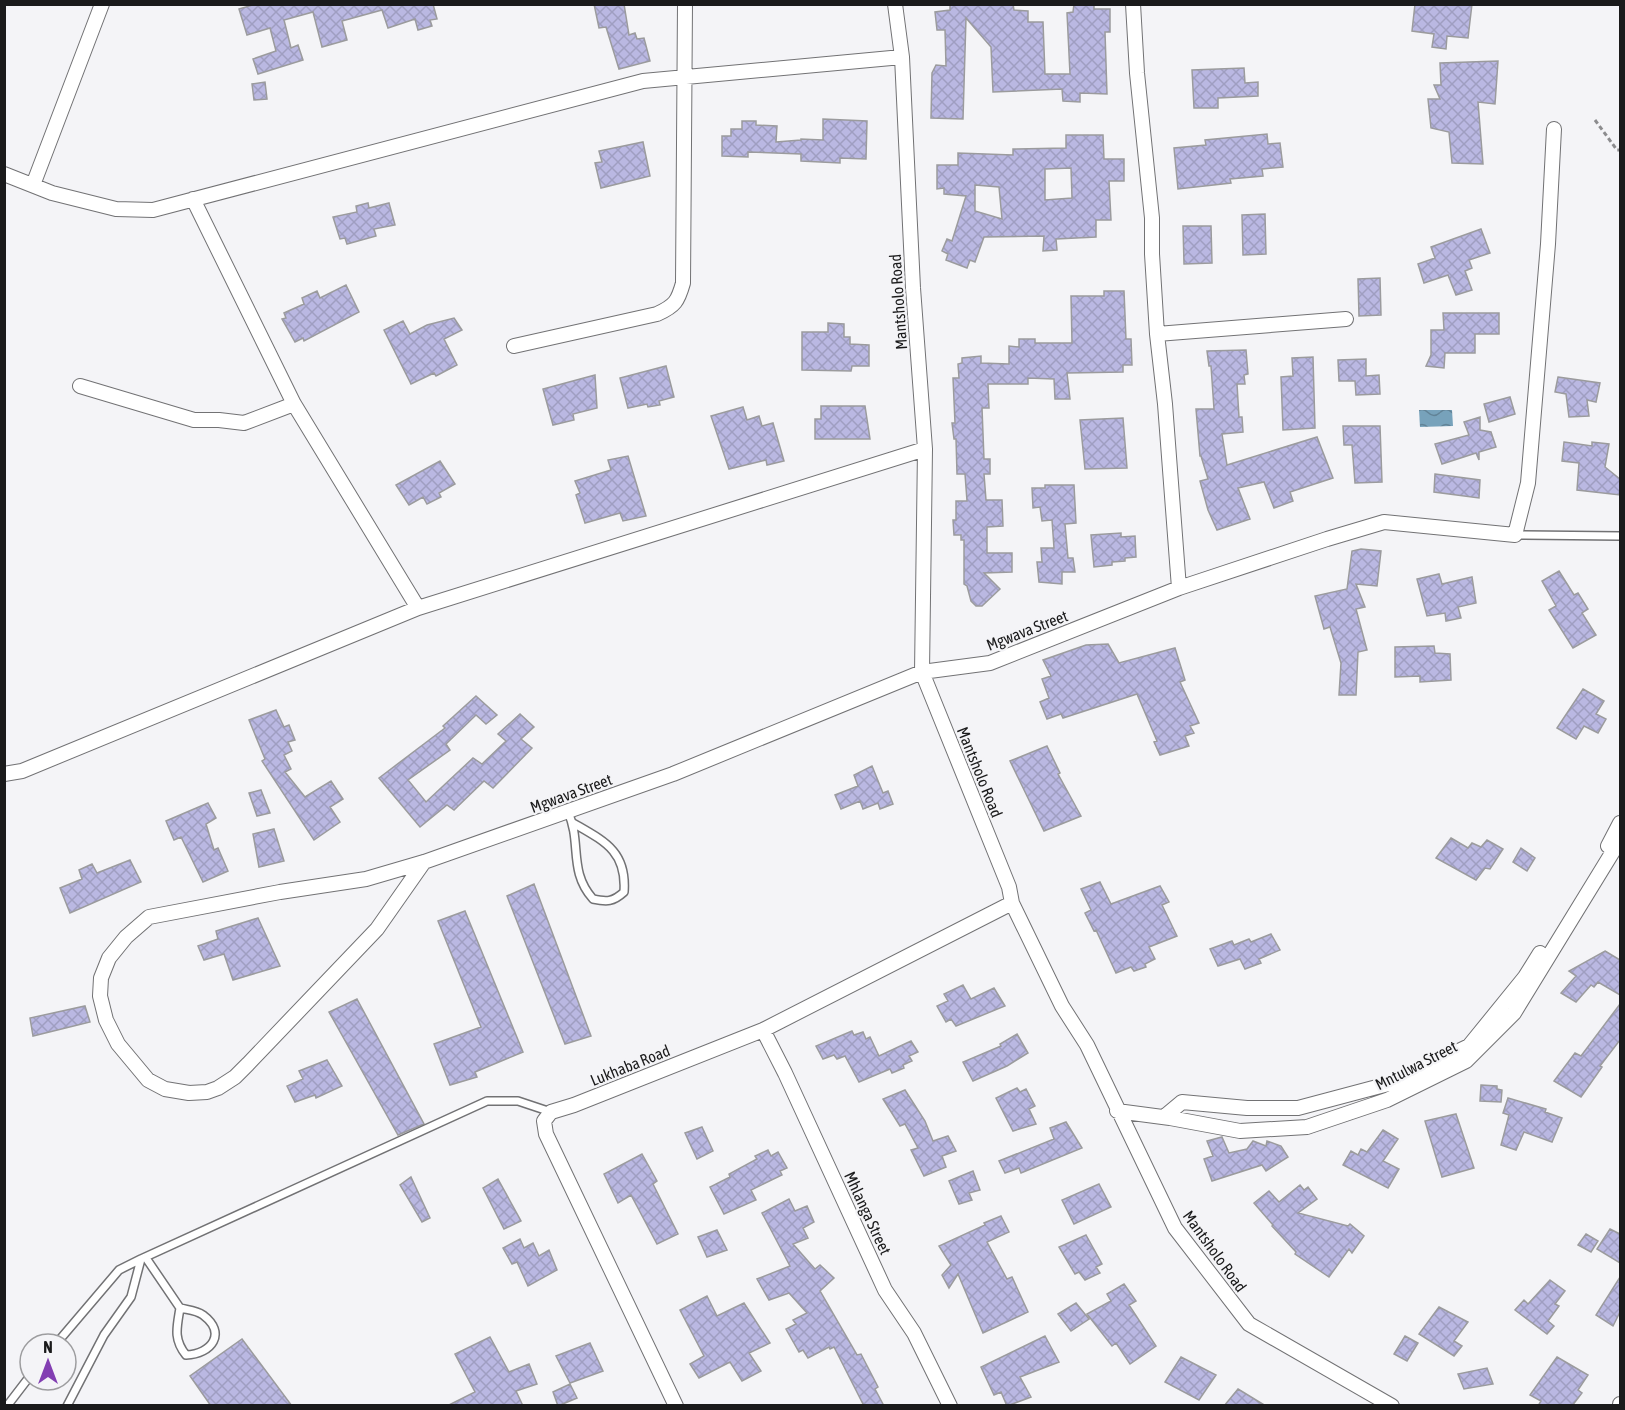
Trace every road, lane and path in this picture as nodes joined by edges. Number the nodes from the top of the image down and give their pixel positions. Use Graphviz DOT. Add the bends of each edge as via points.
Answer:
graph roads {
  1 [pos="102,4"];
  2 [pos="685,4"];
  3 [pos="895,4"];
  4 [pos="1133,4"];
  5 [pos="902,57"];
  6 [pos="686,76"];
  7 [pos="1595,120"];
  8 [pos="1554,129"];
  9 [pos="1620,150"];
  10 [pos="4,174"];
  11 [pos="33,185"];
  12 [pos="193,199"];
  13 [pos="1346,319"];
  14 [pos="1157,334"];
  15 [pos="514,346"];
  16 [pos="80,386"];
  17 [pos="294,404"];
  18 [pos="925,449"];
  19 [pos="1515,535"];
  20 [pos="1620,536"];
  21 [pos="1179,588"];
  22 [pos="418,608"];
  23 [pos="922,672"];
  24 [pos="4,774"];
  25 [pos="570,817"];
  26 [pos="1620,823"];
  27 [pos="1620,840"];
  28 [pos="424,862"];
  29 [pos="1012,903"];
  30 [pos="763,1030"];
  31 [pos="1118,1111"];
  32 [pos="551,1112"];
  33 [pos="1164,1117"];
  34 [pos="144,1258"];
  35 [pos="180,1308"];
  36 [pos="66,1332"];
  37 [pos="18,1392"];
  38 [pos="7,1406"];
  39 [pos="67,1406"];
  40 [pos="676,1406"];
  41 [pos="950,1406"];
  42 [pos="1392,1406"];
  1 -- 11 [label="street"];
  2 -- 6 [label="street"];
  3 -- 5 [label="street, Mantsholo Road"];
  4 -- 14 [label="street" via="1152,218"];
  5 -- 6 [label="street"];
  5 -- 18 [label="street, Mantsholo Road"];
  6 -- 12 [label="street" via="643,81"];
  6 -- 15 [label="street" via="683,283 678,300 657,314"];
  7 -- 9 [label="path"];
  8 -- 19 [label="street" via="1528,483"];
  10 -- 11 [label="street"];
  11 -- 12 [label="street" via="116,209 153,210"];
  12 -- 17 [label="street"];
  13 -- 14 [label="street"];
  14 -- 21 [label="street"];
  16 -- 17 [label="street" via="194,420 244,423"];
  17 -- 22 [label="street"];
  18 -- 22 [label="street"];
  18 -- 23 [label="street, Mantsholo Road"];
  19 -- 20 [label="lane"];
  19 -- 21 [label="street, Mgwava Street" via="1384,522"];
  21 -- 23 [label="street, Mgwava Street" via="990,663"];
  22 -- 24 [label="street" via="22,771"];
  23 -- 25 [label="street, Mgwava Street"];
  23 -- 29 [label="street, Mantsholo Road" via="1009,887"];
  25 -- 25 [label="lane" via="580,881 585,890 593,899 617,899 624,892 625,880 617,854"];
  25 -- 28 [label="street, Mgwava Street"];
  26 -- 33 [label="street" via="1524,977 1469,1046 1392,1083 1298,1108 1182,1102"];
  27 -- 33 [label="street, Mntulwa Street" via="1514,1013 1466,1061 1387,1100 1307,1127 1240,1131"];
  28 -- 28 [label="street, Mgwava Street" via="377,929 255,1057 218,1088 189,1093 165,1089 148,1080 118,1044 104,1012 101,978 109,958 149,917 366,879"];
  29 -- 30 [label="street, Lukhaba Road"];
  29 -- 31 [label="street, Mantsholo Road"];
  30 -- 32 [label="street, Lukhaba Road"];
  30 -- 41 [label="street, Mhlanga Street" via="885,1290 914,1333"];
  31 -- 33 [label="street, Mntulwa Street"];
  31 -- 42 [label="street, Mantsholo Road" via="1175,1228 1249,1324"];
  32 -- 34 [label="lane" via="518,1101 487,1101"];
  32 -- 40 [label="street" via="544,1121 546,1134"];
  34 -- 35 [label="lane"];
  34 -- 36 [label="lane" via="119,1270"];
  34 -- 39 [label="lane" via="131,1297 104,1335"];
  35 -- 35 [label="lane" via="178,1346 186,1355 204,1352 215,1337 213,1327 202,1314"];
  37 -- 38 [label="lane"];
}
